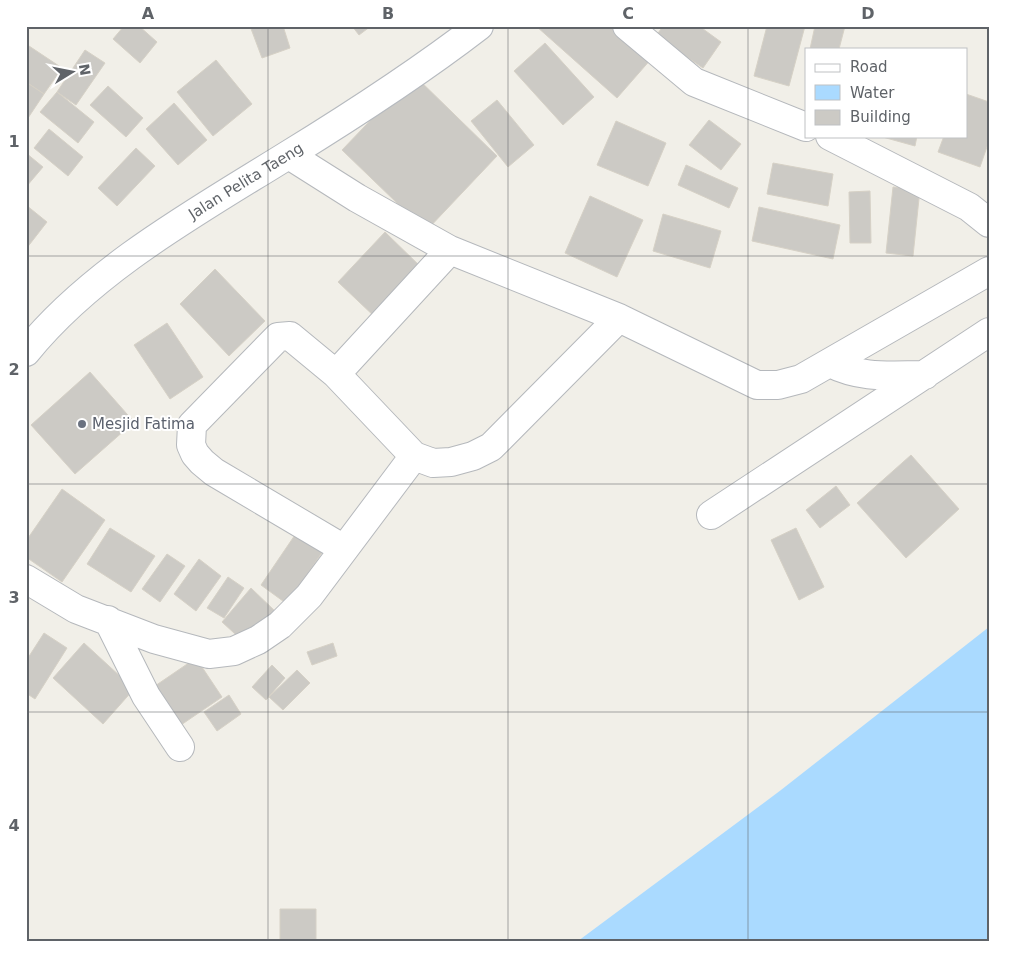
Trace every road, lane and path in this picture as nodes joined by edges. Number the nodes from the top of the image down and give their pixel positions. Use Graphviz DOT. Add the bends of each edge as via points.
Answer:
graph roads {
  1 [pos="479,26"];
  2 [pos="627,26"];
  3 [pos="805,127"];
  4 [pos="834,138"];
  5 [pos="289,155"];
  6 [pos="989,223"];
  7 [pos="450,250"];
  8 [pos="989,271"];
  9 [pos="620,318"];
  10 [pos="989,332"];
  11 [pos="26,352"];
  12 [pos="830,363"];
  13 [pos="336,374"];
  14 [pos="925,375"];
  15 [pos="414,456"];
  16 [pos="711,516"];
  17 [pos="344,549"];
  18 [pos="26,579"];
  19 [pos="108,620"];
  20 [pos="180,748"];
  1 -- 5 [label="street, Jalan Pelita Taeng" via="441,55"];
  2 -- 3 [label="street" via="694,82"];
  4 -- 6 [label="street" via="969,207"];
  5 -- 7 [label="street"];
  5 -- 11 [label="street, Jalan Pelita Taeng" via="213,201 106,275 40,335"];
  7 -- 9 [label="street"];
  7 -- 13 [label="street"];
  8 -- 12 [label="street"];
  9 -- 12 [label="street" via="757,386 801,379"];
  9 -- 15 [label="street" via="491,447 451,462 433,463"];
  10 -- 14 [label="street"];
  12 -- 14 [label="street" via="850,373"];
  13 -- 15 [label="street"];
  13 -- 17 [label="street" via="290,336 278,337 192,425 190,434 195,454 214,472"];
  14 -- 16 [label="street"];
  15 -- 17 [label="street"];
  17 -- 19 [label="street" via="309,596 280,624 258,640 234,651 209,654 154,639"];
  18 -- 19 [label="street" via="76,609"];
  19 -- 20 [label="street" via="146,696"];
}
